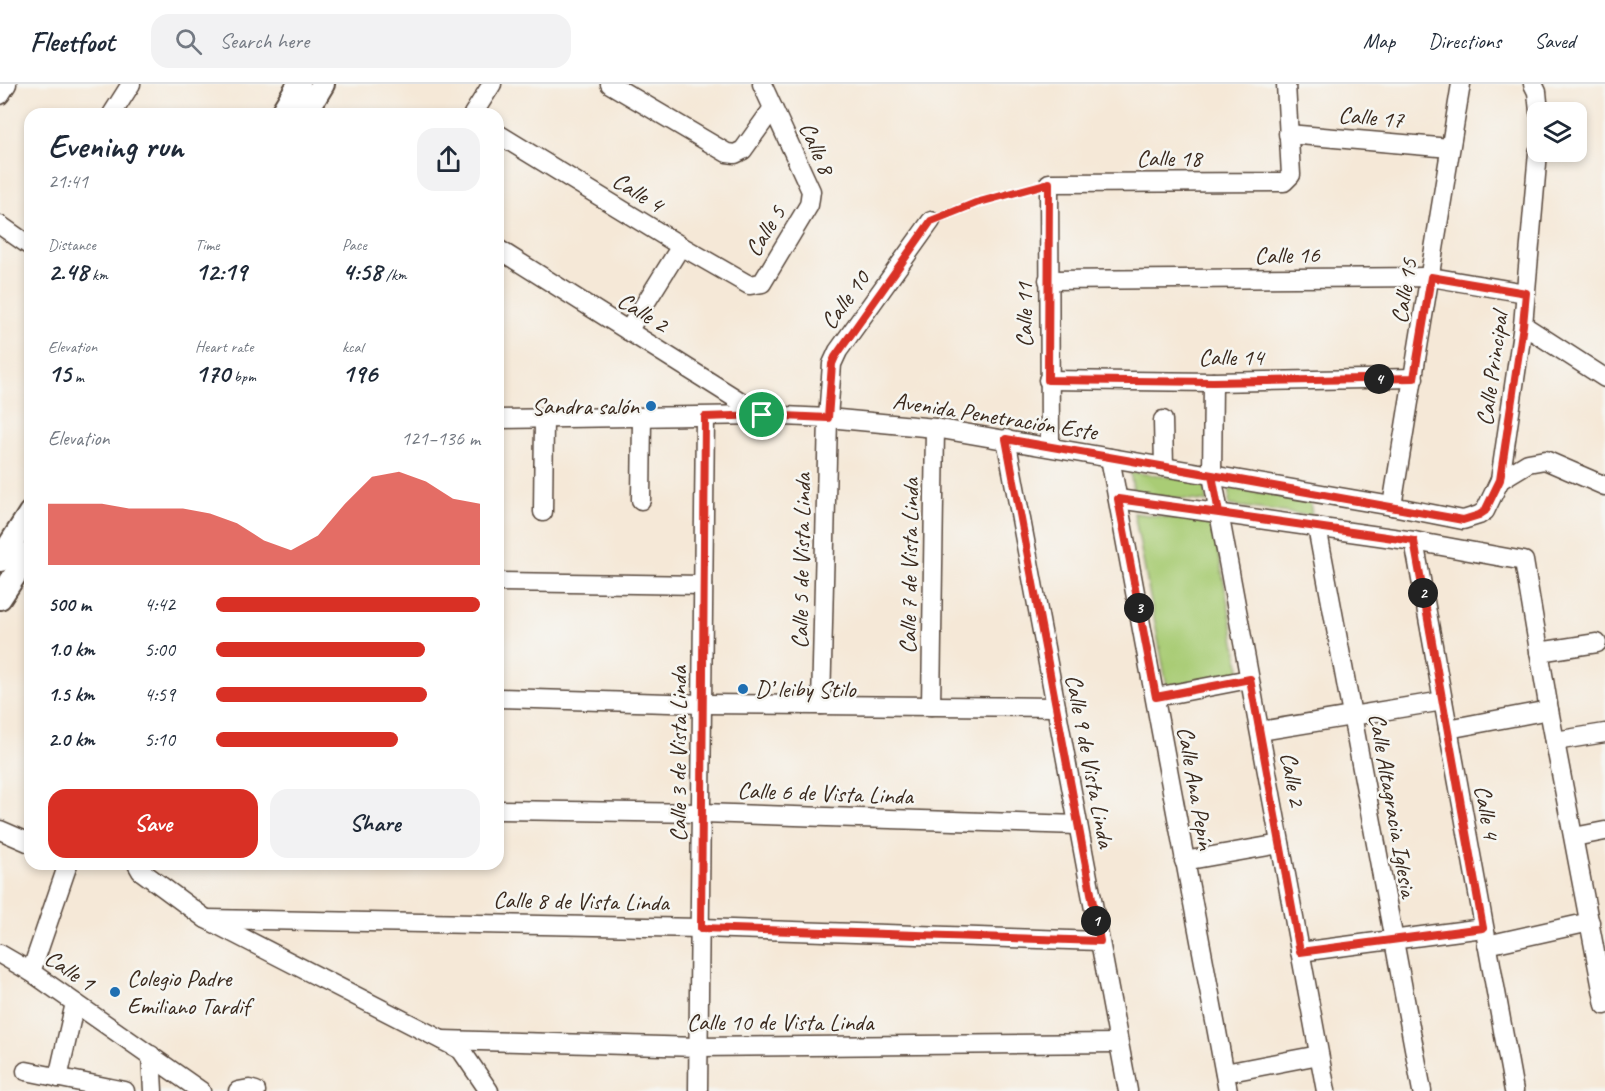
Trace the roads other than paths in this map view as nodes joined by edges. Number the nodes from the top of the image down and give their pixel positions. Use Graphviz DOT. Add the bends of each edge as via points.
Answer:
graph roads {
  1 [pos="7,84"];
  2 [pos="131,84"];
  3 [pos="299,84"];
  4 [pos="323,84"];
  5 [pos="492,84"];
  6 [pos="610,84"];
  7 [pos="762,84"];
  8 [pos="1286,84"];
  9 [pos="1461,84"];
  10 [pos="1533,84"];
  11 [pos="0,95"];
  12 [pos="1538,102"];
  13 [pos="116,108"];
  14 [pos="285,108"];
  15 [pos="309,108"];
  16 [pos="477,108"];
  17 [pos="773,108"];
  18 [pos="1288,134"];
  19 [pos="504,138"];
  20 [pos="1449,148"];
  21 [pos="1537,162"];
  22 [pos="1049,183"];
  23 [pos="811,199"];
  24 [pos="931,221"];
  25 [pos="0,225"];
  26 [pos="24,241"];
  27 [pos="681,246"];
  28 [pos="504,253"];
  29 [pos="1431,277"];
  30 [pos="1048,280"];
  31 [pos="756,285"];
  32 [pos="1526,293"];
  33 [pos="1523,325"];
  34 [pos="628,331"];
  35 [pos="1414,378"];
  36 [pos="1605,378"];
  37 [pos="1048,380"];
  38 [pos="1213,382"];
  39 [pos="762,415"];
  40 [pos="705,417"];
  41 [pos="642,418"];
  42 [pos="828,418"];
  43 [pos="504,419"];
  44 [pos="544,419"];
  45 [pos="1163,420"];
  46 [pos="935,428"];
  47 [pos="1006,439"];
  48 [pos="1050,447"];
  49 [pos="1110,458"];
  50 [pos="1164,467"];
  51 [pos="1212,475"];
  52 [pos="1500,480"];
  53 [pos="1605,486"];
  54 [pos="1118,499"];
  55 [pos="641,500"];
  56 [pos="1392,506"];
  57 [pos="543,512"];
  58 [pos="1219,513"];
  59 [pos="1479,515"];
  60 [pos="24,522"];
  61 [pos="1317,527"];
  62 [pos="1414,541"];
  63 [pos="0,560"];
  64 [pos="24,561"];
  65 [pos="504,582"];
  66 [pos="703,585"];
  67 [pos="0,598"];
  68 [pos="1597,643"];
  69 [pos="1539,652"];
  70 [pos="1250,679"];
  71 [pos="1156,697"];
  72 [pos="504,698"];
  73 [pos="1443,700"];
  74 [pos="702,705"];
  75 [pos="821,705"];
  76 [pos="931,706"];
  77 [pos="1056,707"];
  78 [pos="1549,710"];
  79 [pos="1352,715"];
  80 [pos="1448,729"];
  81 [pos="1260,731"];
  82 [pos="1605,733"];
  83 [pos="1555,741"];
  84 [pos="504,810"];
  85 [pos="702,813"];
  86 [pos="1078,825"];
  87 [pos="0,830"];
  88 [pos="1605,831"];
  89 [pos="1574,837"];
  90 [pos="24,840"];
  91 [pos="1280,844"];
  92 [pos="1184,861"];
  93 [pos="66,870"];
  94 [pos="140,870"];
  95 [pos="206,919"];
  96 [pos="1596,926"];
  97 [pos="701,928"];
  98 [pos="1485,936"];
  99 [pos="1393,939"];
  100 [pos="1100,941"];
  101 [pos="1300,952"];
  102 [pos="0,954"];
  103 [pos="31,972"];
  104 [pos="75,1003"];
  105 [pos="1605,1005"];
  106 [pos="442,1040"];
  107 [pos="1117,1043"];
  108 [pos="698,1047"];
  109 [pos="151,1055"];
  110 [pos="1319,1055"];
  111 [pos="26,1071"];
  112 [pos="58,1078"];
  113 [pos="1227,1082"];
  114 [pos="125,1091"];
  115 [pos="153,1091"];
  116 [pos="201,1091"];
  117 [pos="238,1091"];
  118 [pos="256,1091"];
  119 [pos="489,1091"];
  120 [pos="698,1091"];
  121 [pos="1128,1091"];
  122 [pos="1326,1091"];
  123 [pos="1422,1091"];
  124 [pos="1515,1091"];
  1 -- 11 [label="street"];
  2 -- 13 [label="street"];
  3 -- 14 [label="main road"];
  4 -- 15 [label="main road"];
  5 -- 16 [label="street"];
  6 -- 17 [label="street" via="727,153 742,150"];
  7 -- 17 [label="street, Calle 8"];
  8 -- 18 [label="street"];
  9 -- 20 [label="street, Calle 15"];
  10 -- 12 [label="street"];
  17 -- 23 [label="street, Calle 8" via="811,191"];
  18 -- 20 [label="street, Calle 17"];
  18 -- 22 [label="street, Calle 18" via="1291,175 1284,182"];
  19 -- 27 [label="street, Calle 4"];
  20 -- 29 [label="street, Calle 15"];
  21 -- 32 [label="street, Calle Principal"];
  22 -- 30 [label="street, Calle 11"];
  23 -- 31 [label="street, Calle 5" via="762,283"];
  24 -- 42 [label="street, Calle 10" via="835,357"];
  25 -- 26 [label="street"];
  27 -- 31 [label="street, Calle 4" via="749,285"];
  27 -- 34 [label="street"];
  28 -- 34 [label="street, Calle 2"];
  29 -- 30 [label="street, Calle 16"];
  29 -- 32 [label="street, Calle 16"];
  29 -- 35 [label="street, Calle 15"];
  30 -- 37 [label="street, Calle 11"];
  32 -- 33 [label="street, Calle Principal"];
  33 -- 36 [label="street"];
  33 -- 52 [label="street, Calle Principal"];
  34 -- 39 [label="street, Calle 2"];
  35 -- 38 [label="street, Calle 14"];
  35 -- 56 [label="street, Calle 15"];
  37 -- 38 [label="street, Calle 14"];
  37 -- 48 [label="street, Calle 11"];
  38 -- 51 [label="street, Calle 2"];
  39 -- 40 [label="street, Avenida Penetración Este"];
  39 -- 42 [label="street, Avenida Penetración Este"];
  40 -- 41 [label="street, Avenida Penetración Este"];
  40 -- 66 [label="street, Calle 3 de Vista Linda"];
  41 -- 44 [label="street, Avenida Penetración Este"];
  41 -- 55 [label="street"];
  42 -- 46 [label="street, Avenida Penetración Este"];
  42 -- 75 [label="street, Calle 5 de Vista Linda"];
  43 -- 44 [label="street, Avenida Penetración Este"];
  44 -- 57 [label="street"];
  45 -- 50 [label="street"];
  46 -- 47 [label="street, Avenida Penetración Este"];
  46 -- 76 [label="street, Calle 7 de Vista Linda"];
  47 -- 48 [label="street, Avenida Penetración Este"];
  47 -- 77 [label="street, Calle 9 de Vista Linda"];
  48 -- 49 [label="street, Avenida Penetración Este"];
  49 -- 50 [label="street, Avenida Penetración Este"];
  49 -- 54 [label="street, Calle Ana Pepín"];
  50 -- 51 [label="street, Avenida Penetración Este"];
  51 -- 56 [label="street, Avenida Penetración Este"];
  51 -- 58 [label="street, Calle 2"];
  52 -- 53 [label="street" via="1528,463 1545,460"];
  52 -- 59 [label="street, Calle Principal" via="1485,511"];
  54 -- 58 [label="street"];
  54 -- 71 [label="street, Calle Ana Pepín"];
  56 -- 59 [label="street, Avenida Penetración Este" via="1463,520"];
  58 -- 61 [label="street"];
  58 -- 70 [label="street, Calle 2"];
  60 -- 63 [label="main road"];
  61 -- 62 [label="street"];
  61 -- 79 [label="street, Calle Altagracia Iglesia"];
  62 -- 69 [label="street" via="1524,561"];
  62 -- 73 [label="street, Calle 4"];
  64 -- 67 [label="main road"];
  65 -- 66 [label="street"];
  66 -- 74 [label="street, Calle 3 de Vista Linda"];
  68 -- 69 [label="street"];
  69 -- 78 [label="street"];
  70 -- 71 [label="street"];
  70 -- 81 [label="street, Calle 2"];
  71 -- 92 [label="street, Calle Ana Pepín"];
  72 -- 74 [label="street"];
  73 -- 79 [label="street"];
  73 -- 80 [label="street, Calle 4"];
  74 -- 75 [label="street"];
  74 -- 85 [label="street, Calle 3 de Vista Linda"];
  75 -- 76 [label="street"];
  76 -- 77 [label="street"];
  77 -- 86 [label="street, Calle 9 de Vista Linda"];
  78 -- 80 [label="street"];
  78 -- 83 [label="street"];
  79 -- 81 [label="street"];
  79 -- 99 [label="street, Calle Altagracia Iglesia"];
  80 -- 98 [label="street, Calle 4"];
  81 -- 91 [label="street, Calle 2"];
  82 -- 83 [label="street"];
  83 -- 89 [label="street"];
  84 -- 85 [label="street, Calle 6 de Vista Linda"];
  85 -- 86 [label="street, Calle 6 de Vista Linda"];
  85 -- 97 [label="street, Calle 3 de Vista Linda"];
  86 -- 100 [label="street, Calle 9 de Vista Linda"];
  87 -- 90 [label="street"];
  88 -- 89 [label="street"];
  89 -- 96 [label="street"];
  91 -- 92 [label="street"];
  91 -- 101 [label="street, Calle 2"];
  92 -- 113 [label="street, Calle Ana Pepín"];
  93 -- 103 [label="street"];
  94 -- 95 [label="street"];
  95 -- 97 [label="street, Calle 8 de Vista Linda"];
  95 -- 106 [label="street"];
  96 -- 98 [label="street"];
  96 -- 105 [label="street"];
  97 -- 100 [label="street, Calle 8 de Vista Linda"];
  97 -- 108 [label="street, Calle 3 de Vista Linda"];
  98 -- 99 [label="street"];
  98 -- 124 [label="street, Calle 4"];
  99 -- 101 [label="street"];
  99 -- 123 [label="street, Calle Altagracia Iglesia"];
  100 -- 107 [label="street, Calle 9 de Vista Linda"];
  101 -- 110 [label="street, Calle 2"];
  102 -- 103 [label="street, Calle 1"];
  103 -- 104 [label="street, Calle 1"];
  104 -- 109 [label="street, Calle 1"];
  104 -- 112 [label="street"];
  106 -- 108 [label="street, Calle 10 de Vista Linda"];
  106 -- 119 [label="street" via="461,1050"];
  107 -- 108 [label="street, Calle 10 de Vista Linda"];
  107 -- 121 [label="street, Calle 9 de Vista Linda"];
  108 -- 120 [label="street, Calle 3 de Vista Linda"];
  109 -- 115 [label="street"];
  109 -- 116 [label="street, Calle 1"];
  110 -- 113 [label="street"];
  110 -- 122 [label="street, Calle 2"];
  111 -- 112 [label="street"];
  112 -- 114 [label="street"];
  117 -- 118 [label="street"];
}
